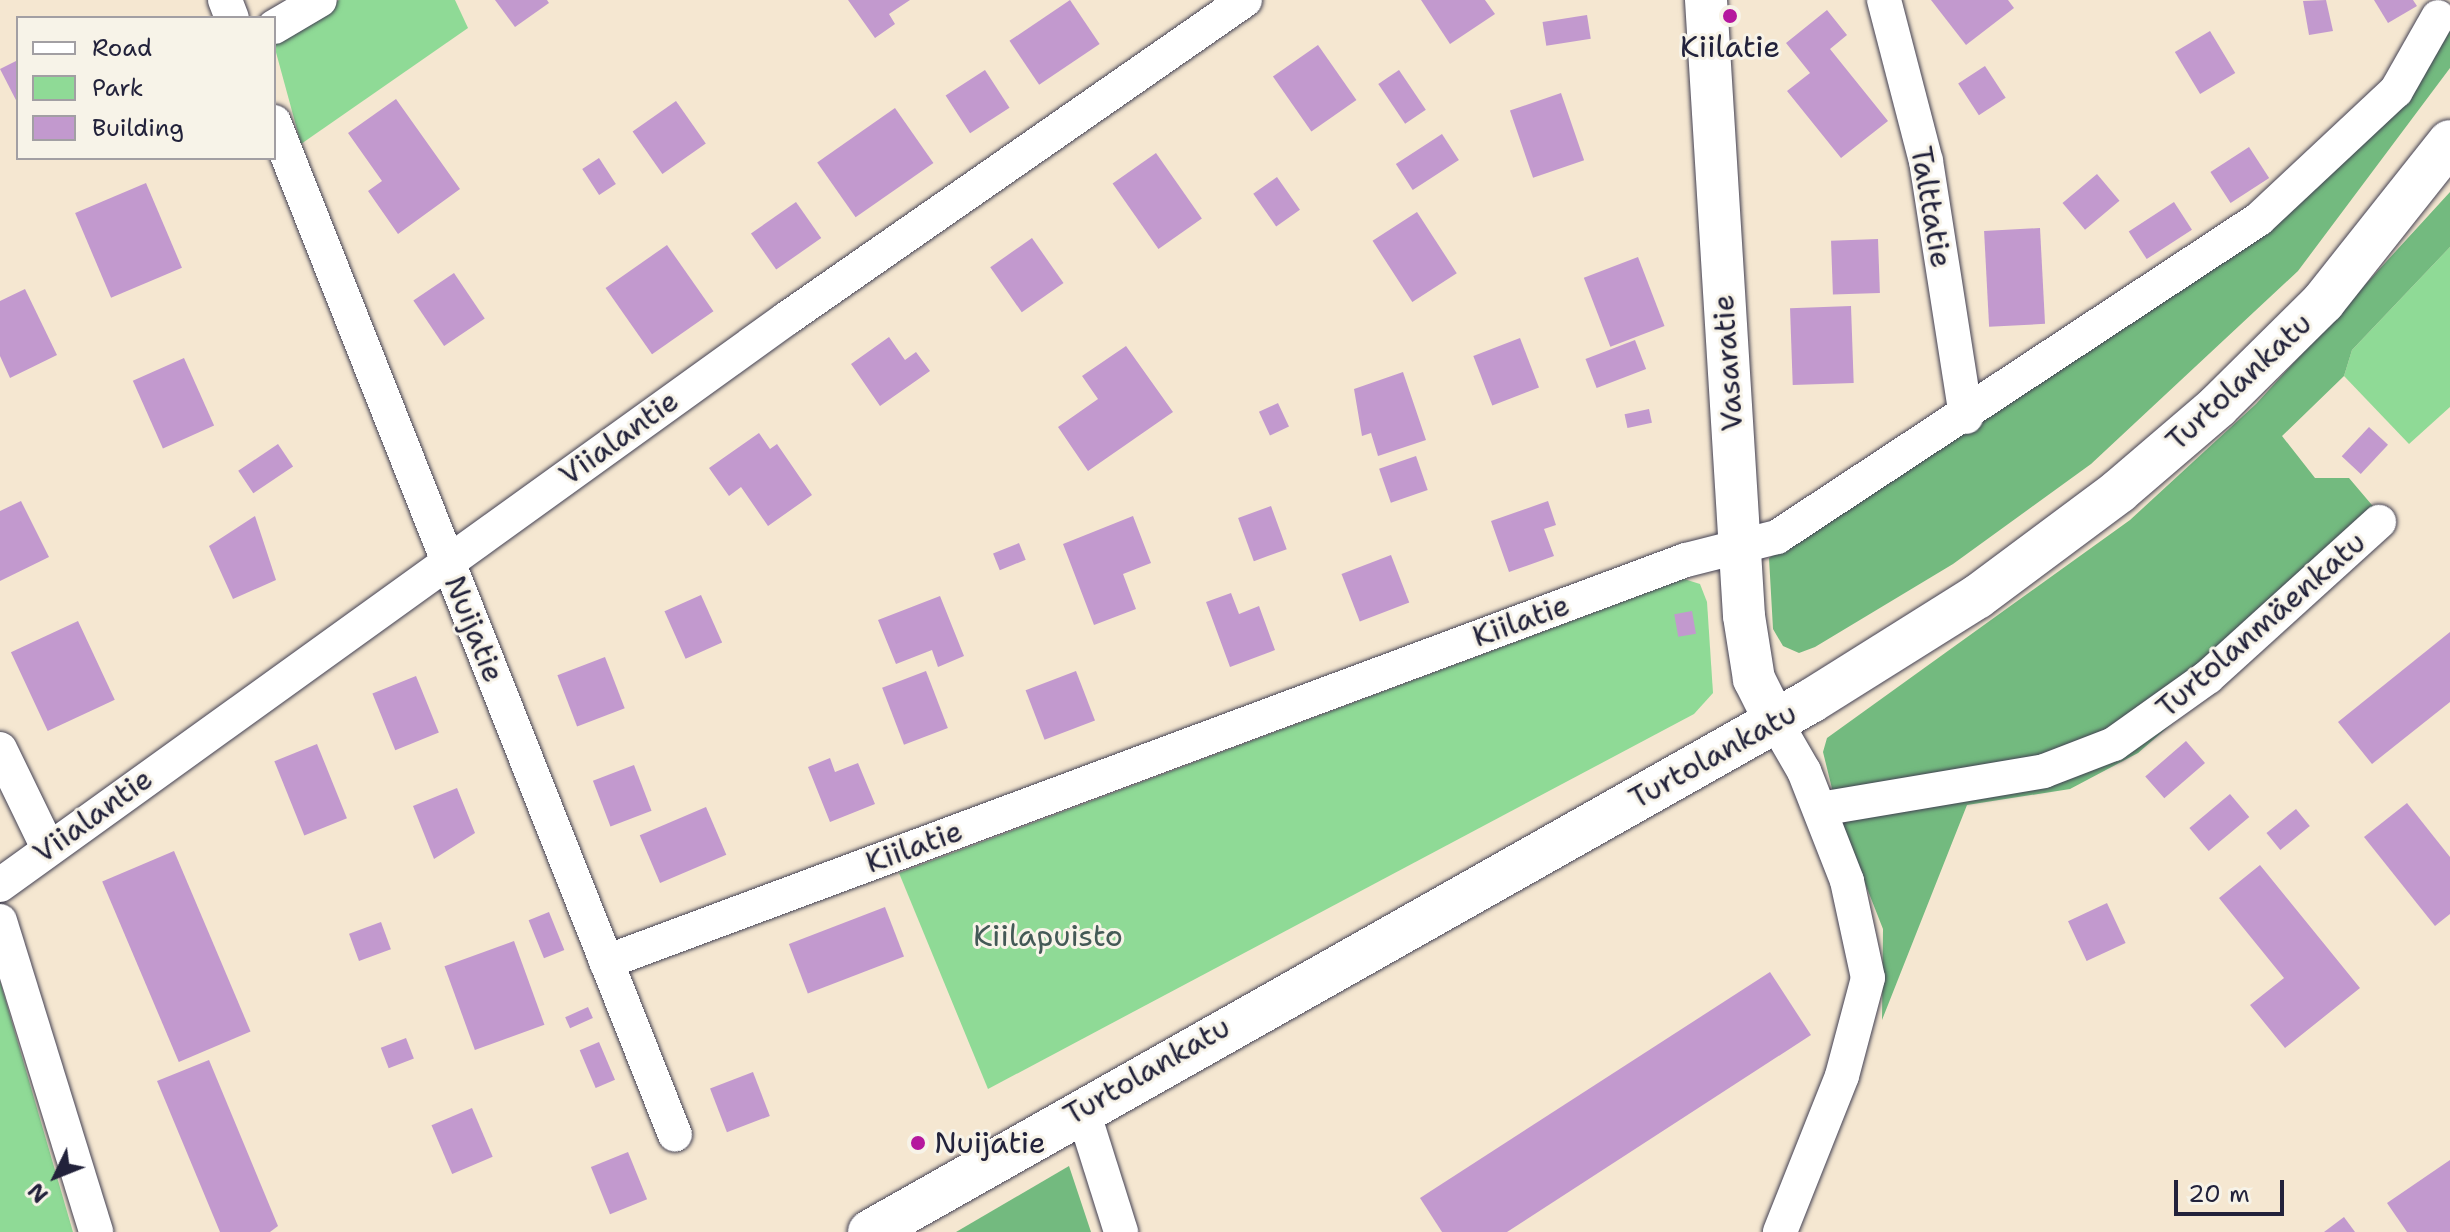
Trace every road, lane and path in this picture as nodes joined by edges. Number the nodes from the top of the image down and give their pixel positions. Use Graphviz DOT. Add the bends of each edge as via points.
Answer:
graph roads {
  1 [pos="320,0"];
  2 [pos="1245,0"];
  3 [pos="1706,0"];
  4 [pos="1884,0"];
  5 [pos="2438,17"];
  6 [pos="276,26"];
  7 [pos="276,127"];
  8 [pos="2450,142"];
  9 [pos="1966,417"];
  10 [pos="2379,522"];
  11 [pos="1740,547"];
  12 [pos="447,562"];
  13 [pos="1775,721"];
  14 [pos="0,749"];
  15 [pos="1820,809"];
  16 [pos="48,848"];
  17 [pos="0,885"];
  18 [pos="0,921"];
  19 [pos="606,962"];
  20 [pos="1082,1108"];
  21 [pos="675,1135"];
  22 [pos="96,1232"];
  23 [pos="870,1232"];
  24 [pos="1121,1232"];
  25 [pos="1780,1232"];
  1 -- 6 [label="street"];
  2 -- 12 [label="street, Viialantie"];
  3 -- 11 [label="street, Vasaratie"];
  4 -- 9 [label="street, Talttatie" via="1926,161"];
  5 -- 9 [label="street, Kiilatie" via="2396,91 2259,219"];
  7 -- 12 [label="street, Nuijatie"];
  8 -- 13 [label="main road, Turtolankatu" via="2323,302 2119,491 1977,597"];
  9 -- 11 [label="street, Kiilatie" via="1790,529"];
  10 -- 15 [label="street, Turtolanmäenkatu" via="2208,677 2114,744 2044,771"];
  11 -- 13 [label="street, Vasaratie" via="1751,667"];
  11 -- 19 [label="street, Kiilatie" via="1686,560"];
  12 -- 16 [label="street, Viialantie"];
  12 -- 19 [label="street, Nuijatie"];
  13 -- 15 [label="street"];
  13 -- 20 [label="main road, Turtolankatu"];
  14 -- 16 [label="street"];
  15 -- 25 [label="street" via="1861,925 1868,978 1842,1076"];
  16 -- 17 [label="street, Viialantie"];
  18 -- 22 [label="street"];
  19 -- 21 [label="street, Nuijatie"];
  20 -- 23 [label="main road, Turtolankatu"];
  20 -- 24 [label="street"];
}
